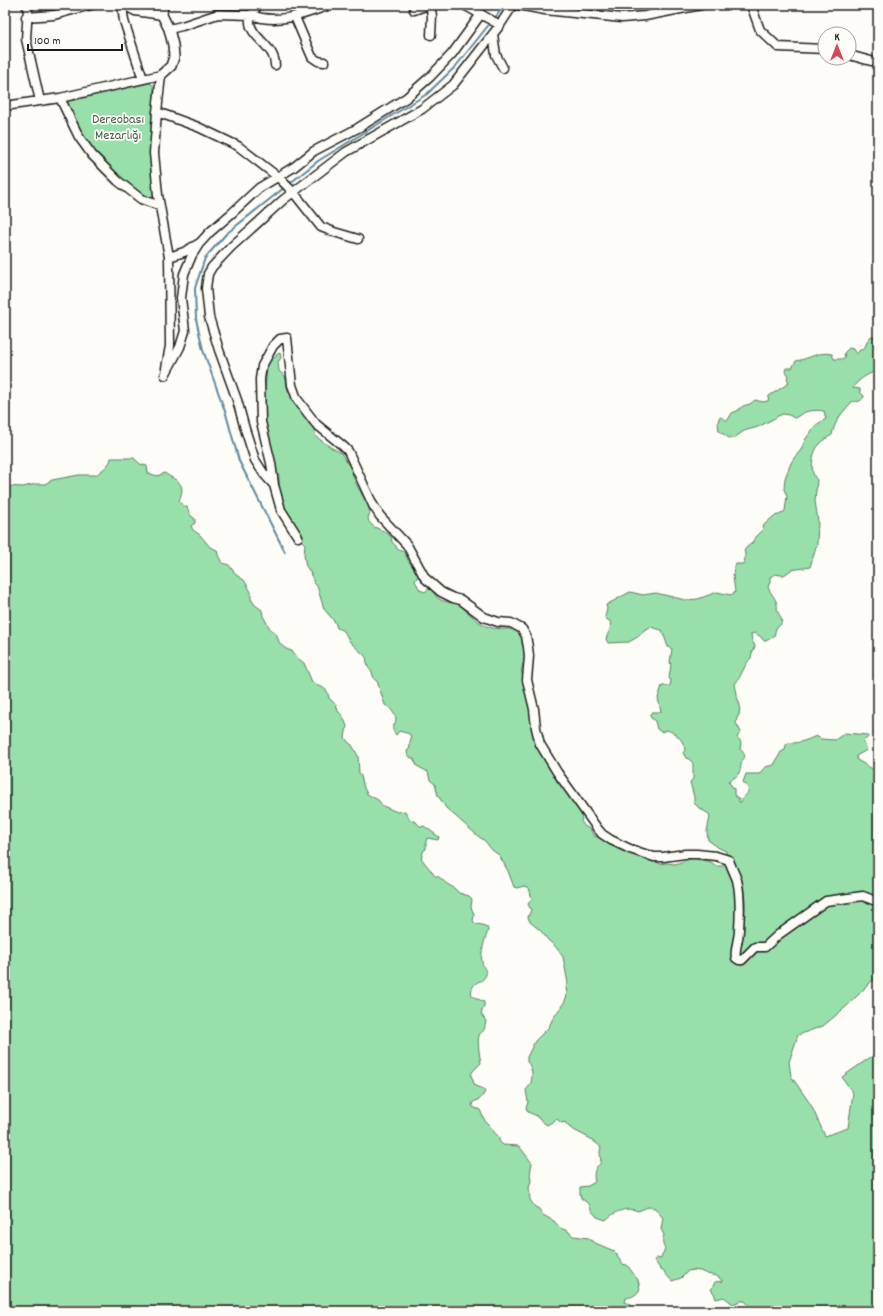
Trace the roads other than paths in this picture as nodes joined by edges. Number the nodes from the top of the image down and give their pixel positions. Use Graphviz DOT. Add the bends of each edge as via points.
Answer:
graph roads {
  1 [pos="26,5"];
  2 [pos="91,5"];
  3 [pos="123,5"];
  4 [pos="163,5"];
  5 [pos="258,5"];
  6 [pos="330,5"];
  7 [pos="429,5"];
  8 [pos="464,5"];
  9 [pos="513,5"];
  10 [pos="518,5"];
  11 [pos="701,5"];
  12 [pos="751,5"];
  13 [pos="546,8"];
  14 [pos="414,10"];
  15 [pos="481,14"];
  16 [pos="162,15"];
  17 [pos="251,15"];
  18 [pos="26,17"];
  19 [pos="295,17"];
  20 [pos="500,25"];
  21 [pos="169,29"];
  22 [pos="493,34"];
  23 [pos="431,35"];
  24 [pos="817,48"];
  25 [pos="857,57"];
  26 [pos="871,61"];
  27 [pos="324,62"];
  28 [pos="275,65"];
  29 [pos="503,68"];
  30 [pos="161,75"];
  31 [pos="143,79"];
  32 [pos="60,98"];
  33 [pos="40,101"];
  34 [pos="5,106"];
  35 [pos="157,112"];
  36 [pos="278,177"];
  37 [pos="294,193"];
  38 [pos="160,206"];
  39 [pos="358,239"];
  40 [pos="199,244"];
  41 [pos="169,257"];
  42 [pos="274,485"];
  43 [pos="298,536"];
  44 [pos="878,902"];
  1 -- 18 [label="street"];
  2 -- 18 [label="street" via="54,15"];
  3 -- 16 [label="street" via="134,11"];
  3 -- 31 [label="street" via="124,21"];
  4 -- 16 [label="street"];
  5 -- 17 [label="street"];
  6 -- 19 [label="street"];
  7 -- 14 [label="street"];
  7 -- 23 [label="street" via="432,16"];
  8 -- 15 [label="street"];
  9 -- 20 [label="street"];
  10 -- 13 [label="street"];
  11 -- 13 [label="street" via="622,18"];
  12 -- 24 [label="street" via="760,30 778,46"];
  15 -- 20 [label="street"];
  15 -- 36 [label="street" via="452,54 406,98 358,128 314,151"];
  16 -- 21 [label="street"];
  17 -- 19 [label="street" via="276,19"];
  17 -- 21 [label="street" via="218,14"];
  17 -- 28 [label="street" via="252,28 273,56"];
  18 -- 33 [label="street" via="26,39"];
  19 -- 27 [label="street" via="312,57"];
  20 -- 22 [label="street"];
  21 -- 30 [label="street" via="174,57 171,66"];
  22 -- 29 [label="street" via="496,55"];
  22 -- 37 [label="street" via="453,85 422,109 346,152"];
  25 -- 26 [label="street"];
  30 -- 31 [label="street"];
  30 -- 35 [label="street"];
  31 -- 32 [label="street"];
  32 -- 33 [label="street"];
  32 -- 38 [label="street" via="79,137 92,155 141,199"];
  33 -- 34 [label="street"];
  35 -- 36 [label="street" via="198,127 238,146"];
  35 -- 38 [label="street" via="154,154"];
  36 -- 37 [label="street"];
  36 -- 40 [label="street" via="259,188"];
  37 -- 39 [label="street" via="321,227"];
  37 -- 42 [label="street" via="231,247 212,267 206,280 209,317 255,460"];
  38 -- 41 [label="street"];
  40 -- 41 [label="street"];
  40 -- 41 [label="street" via="184,274 181,298 185,331 180,347 165,374 170,346"];
  42 -- 43 [label="street" via="281,510"];
  42 -- 44 [label="street" via="261,422 260,379 262,366 273,346 280,339 287,338 292,386 297,399 316,424 348,451 373,505 406,544 425,578 441,592 461,600 484,617 511,623 522,629 528,647 527,680 540,744 584,813 602,834 630,849 654,857 697,854 729,860 737,881 739,897 739,930 735,951 738,960 742,960 755,947 765,947 826,901 863,896"];
}
